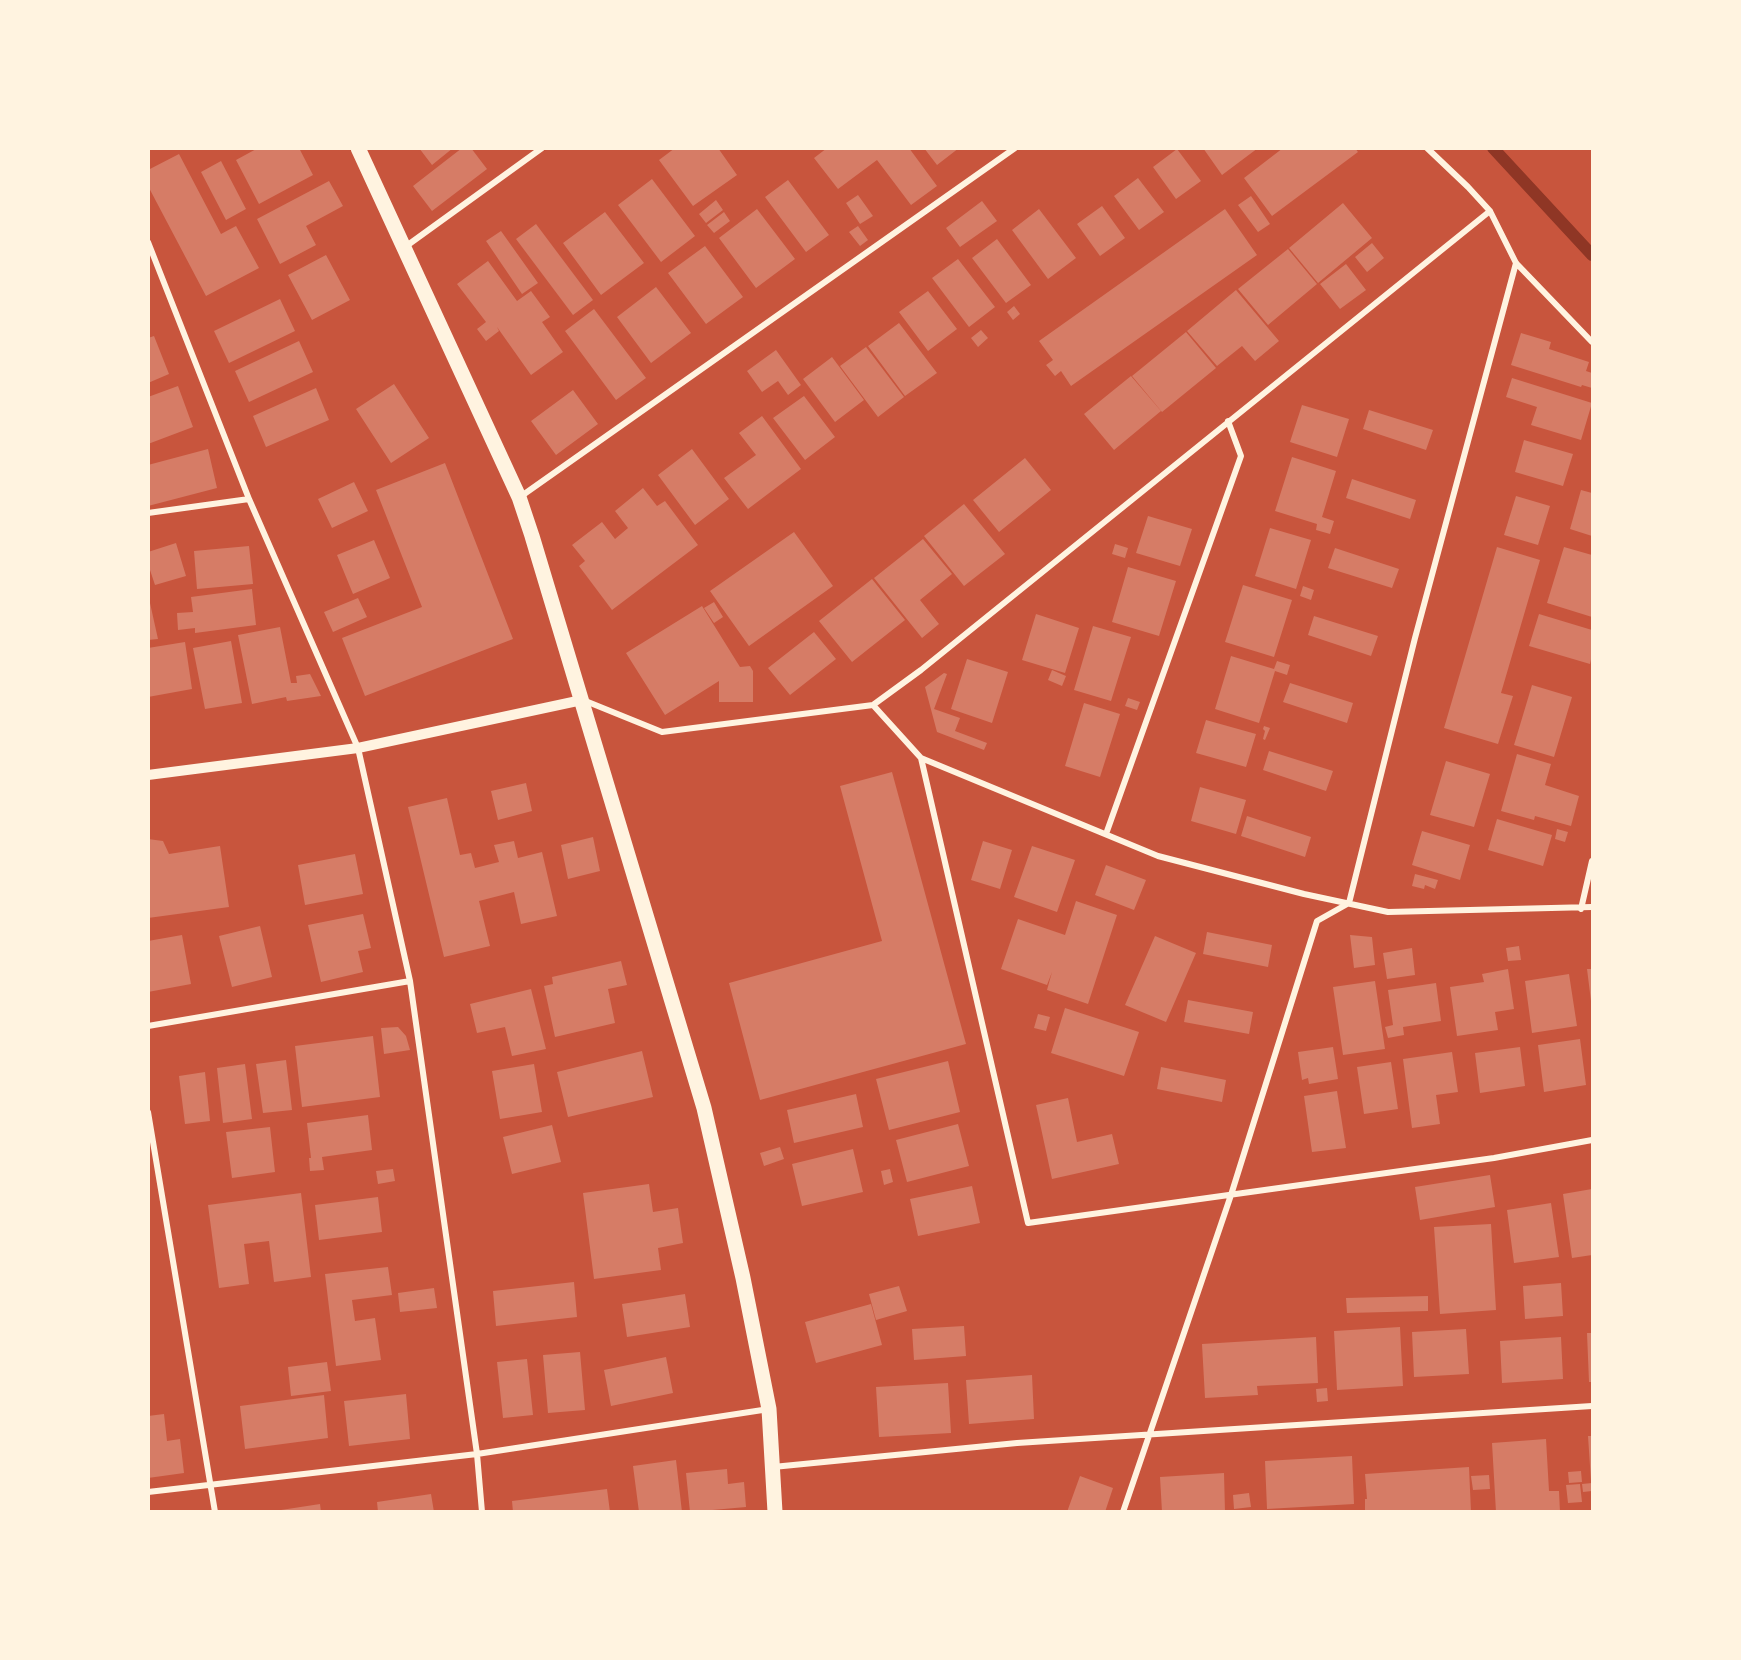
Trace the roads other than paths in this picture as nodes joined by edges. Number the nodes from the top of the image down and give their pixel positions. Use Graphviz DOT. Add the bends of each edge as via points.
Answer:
graph roads {
  1 [pos="358,148"];
  2 [pos="542,148"];
  3 [pos="1015,148"];
  4 [pos="1427,148"];
  5 [pos="1490,211"];
  6 [pos="148,242"];
  7 [pos="405,247"];
  8 [pos="1516,263"];
  9 [pos="1593,342"];
  10 [pos="1228,421"];
  11 [pos="519,497"];
  12 [pos="249,499"];
  13 [pos="148,513"];
  14 [pos="582,700"];
  15 [pos="873,705"];
  16 [pos="358,748"];
  17 [pos="921,758"];
  18 [pos="148,775"];
  19 [pos="1106,834"];
  20 [pos="1593,861"];
  21 [pos="1349,903"];
  22 [pos="1593,907"];
  23 [pos="1581,909"];
  24 [pos="410,981"];
  25 [pos="148,1026"];
  26 [pos="148,1112"];
  27 [pos="1593,1140"];
  28 [pos="1231,1195"];
  29 [pos="1593,1406"];
  30 [pos="769,1409"];
  31 [pos="1149,1434"];
  32 [pos="477,1454"];
  33 [pos="773,1467"];
  34 [pos="211,1484"];
  35 [pos="148,1492"];
  36 [pos="215,1512"];
  37 [pos="483,1512"];
  38 [pos="775,1512"];
  39 [pos="1123,1512"];
  1 -- 7 [label="main road"];
  2 -- 7 [label="street"];
  3 -- 11 [label="street"];
  4 -- 5 [label="street"];
  5 -- 8 [label="street"];
  5 -- 10 [label="street"];
  6 -- 12 [label="street"];
  7 -- 11 [label="main road"];
  8 -- 9 [label="street"];
  8 -- 21 [label="street" via="1414,638"];
  10 -- 15 [label="street"];
  10 -- 19 [label="street" via="1241,456"];
  11 -- 14 [label="main road"];
  12 -- 13 [label="street"];
  12 -- 16 [label="street"];
  14 -- 15 [label="street" via="663,732"];
  14 -- 16 [label="street"];
  14 -- 30 [label="main road" via="704,1108"];
  15 -- 17 [label="street"];
  16 -- 18 [label="street"];
  16 -- 24 [label="street"];
  17 -- 19 [label="street"];
  17 -- 28 [label="street" via="1028,1223"];
  19 -- 21 [label="street" via="1158,856"];
  20 -- 23 [label="street"];
  21 -- 23 [label="street" via="1388,912"];
  21 -- 28 [label="street" via="1317,921"];
  22 -- 23 [label="street"];
  24 -- 25 [label="street"];
  24 -- 32 [label="street"];
  26 -- 34 [label="street"];
  27 -- 28 [label="street"];
  28 -- 31 [label="street"];
  29 -- 31 [label="street"];
  30 -- 32 [label="street"];
  30 -- 33 [label="main road"];
  31 -- 33 [label="street"];
  31 -- 39 [label="street"];
  32 -- 34 [label="street"];
  32 -- 37 [label="street"];
  33 -- 38 [label="main road"];
  34 -- 35 [label="street"];
  34 -- 36 [label="street"];
}
